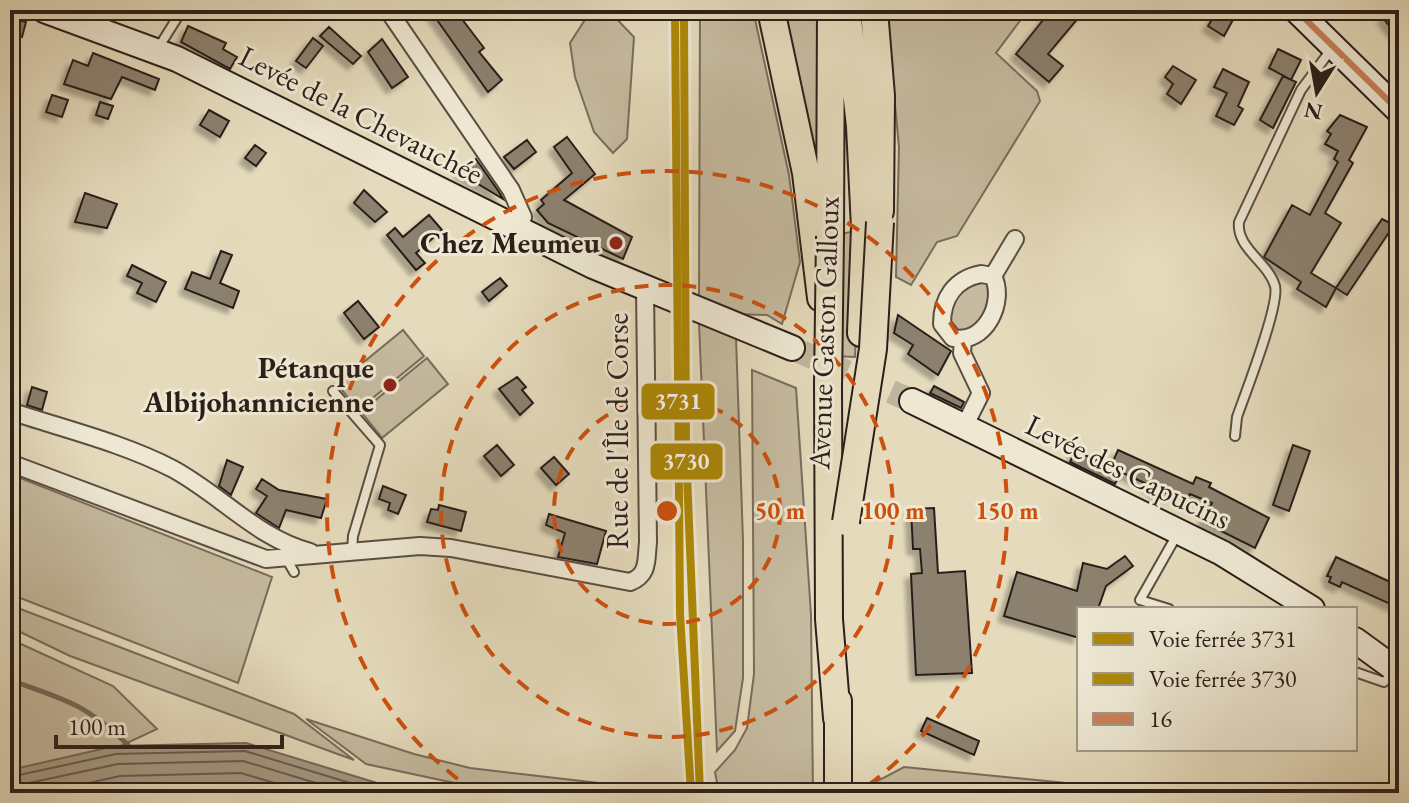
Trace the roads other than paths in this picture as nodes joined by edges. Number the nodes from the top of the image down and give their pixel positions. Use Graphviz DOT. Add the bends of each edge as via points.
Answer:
graph roads {
  1 [pos="44,10"];
  2 [pos="182,10"];
  3 [pos="388,10"];
  4 [pos="771,10"];
  5 [pos="831,10"];
  6 [pos="847,10"];
  7 [pos="874,10"];
  8 [pos="1296,10"];
  9 [pos="1333,46"];
  10 [pos="156,51"];
  11 [pos="1398,107"];
  12 [pos="872,225"];
  13 [pos="519,230"];
  14 [pos="1015,239"];
  15 [pos="993,276"];
  16 [pos="645,289"];
  17 [pos="963,340"];
  18 [pos="792,348"];
  19 [pos="828,386"];
  20 [pos="333,391"];
  21 [pos="912,401"];
  22 [pos="10,411"];
  23 [pos="964,427"];
  24 [pos="1235,436"];
  25 [pos="10,463"];
  26 [pos="1179,531"];
  27 [pos="352,552"];
  28 [pos="316,553"];
  29 [pos="1163,607"];
  30 [pos="1309,607"];
  31 [pos="1357,641"];
  32 [pos="1398,671"];
  33 [pos="1357,673"];
  34 [pos="837,730"];
  35 [pos="838,793"];
  1 -- 10 [label="street, Levée de la Chevauchée"];
  2 -- 10 [label="lane"];
  3 -- 13 [label="street" via="511,190 523,217"];
  4 -- 19 [label="main road, bridge" via="806,173"];
  5 -- 19 [label="main road, Avenue Gaston Galloux, bridge"];
  6 -- 12 [label="main road, Avenue Gaston Galloux"];
  7 -- 12 [label="main road" via="881,96"];
  8 -- 9 [label="street"];
  9 -- 11 [label="street"];
  9 -- 24 [label="lane" via="1301,90 1239,222 1242,240 1276,291"];
  10 -- 13 [label="street, Levée de la Chevauchée"];
  12 -- 34 [label="main road, Avenue Gaston Galloux, bridge" via="846,522"];
  13 -- 16 [label="street, Levée de la Chevauchée"];
  14 -- 15 [label="street"];
  15 -- 17 [label="street" via="999,298 994,312 977,334"];
  15 -- 17 [label="street" via="968,276 946,298 942,324 953,338"];
  16 -- 18 [label="street"];
  16 -- 27 [label="street, Rue de l'Île de Corse" via="648,542 641,578 630,582 420,546"];
  17 -- 23 [label="street" via="962,353 981,393"];
  19 -- 34 [label="main road, Avenue Gaston Galloux" via="829,619"];
  20 -- 27 [label="lane" via="380,445"];
  21 -- 23 [label="street, Levée des Capucins"];
  22 -- 28 [label="street, Rue de l'Île de Corse" via="171,468 265,533"];
  23 -- 26 [label="street, Levée des Capucins"];
  25 -- 28 [label="street, Rue de l'Île de Corse" via="266,559 291,566"];
  26 -- 29 [label="lane" via="1140,600"];
  26 -- 30 [label="street, Levée des Capucins" via="1266,577"];
  27 -- 28 [label="street, Rue de l'Île de Corse"];
  31 -- 32 [label="street"];
  32 -- 33 [label="lane" via="1384,682"];
  34 -- 35 [label="main road"];
}
